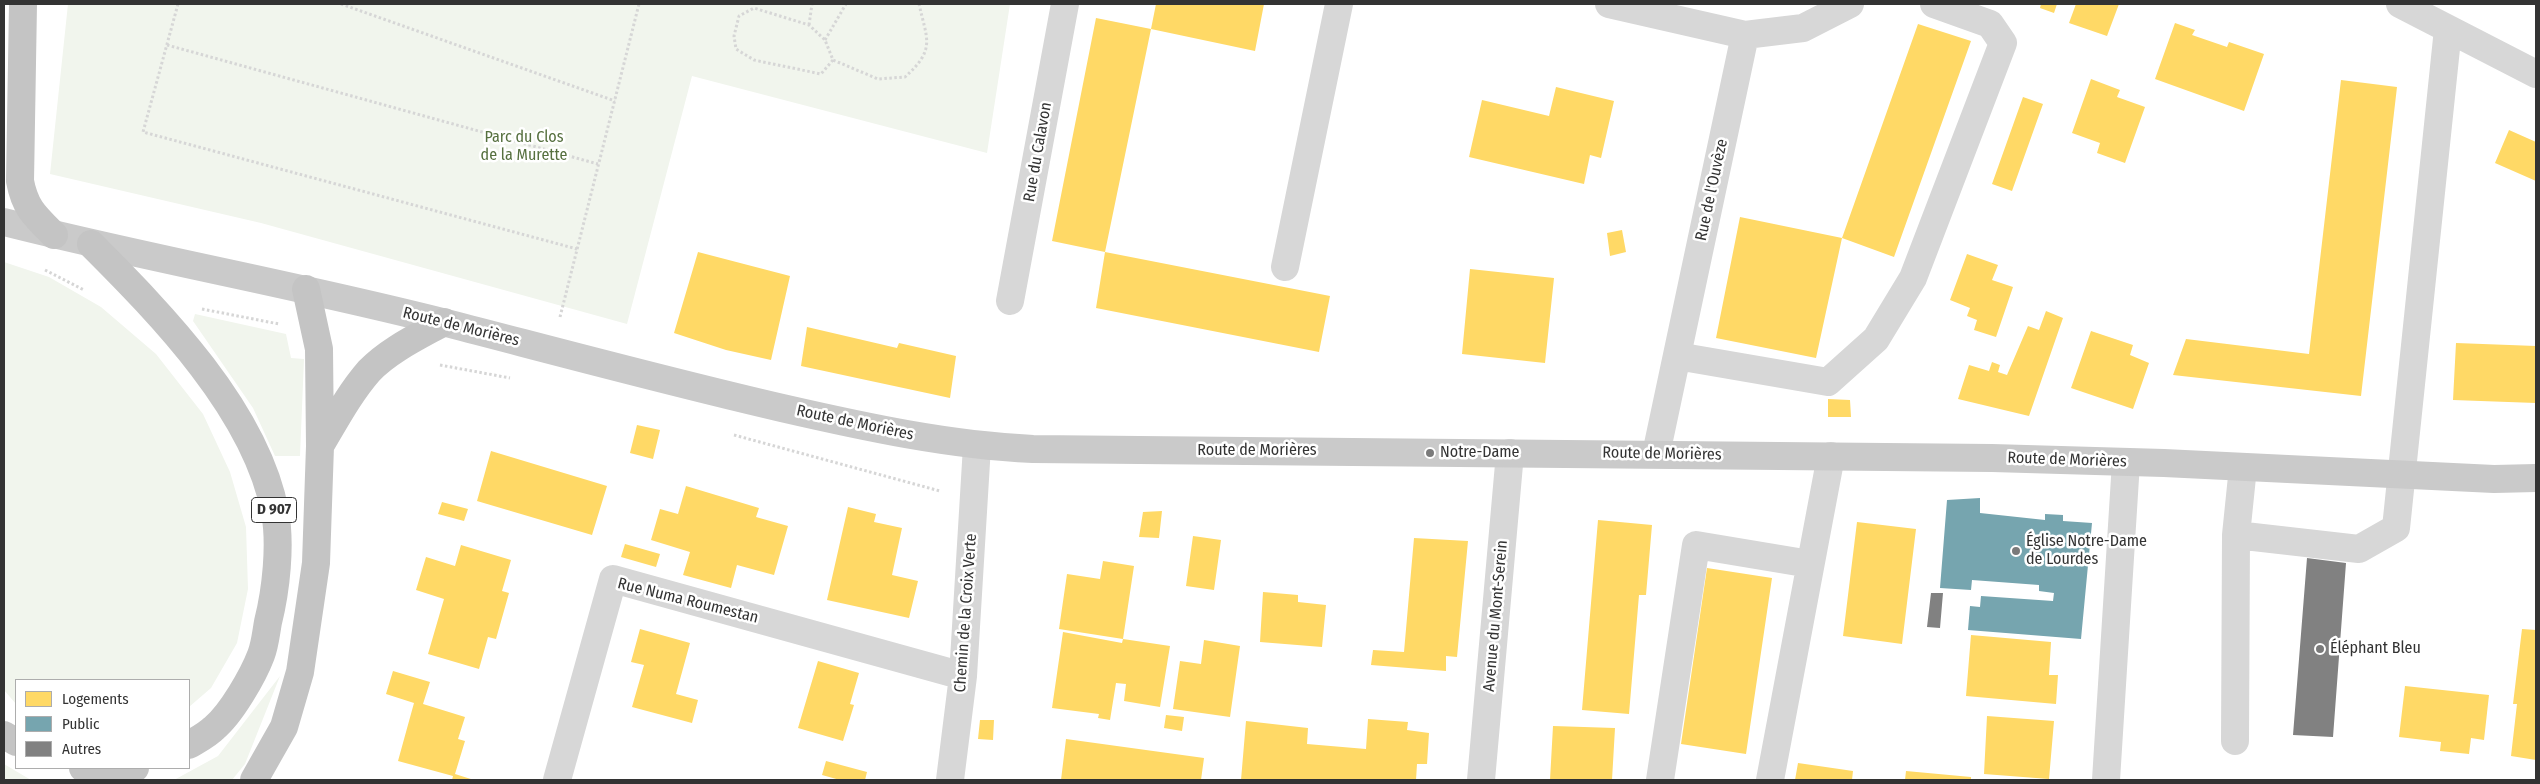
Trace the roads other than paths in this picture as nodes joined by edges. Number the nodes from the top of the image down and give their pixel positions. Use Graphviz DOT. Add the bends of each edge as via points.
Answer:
graph roads {
  1 [pos="23,4"];
  2 [pos="1065,4"];
  3 [pos="1339,4"];
  4 [pos="1609,4"];
  5 [pos="1850,4"];
  6 [pos="1934,4"];
  7 [pos="2400,4"];
  8 [pos="2448,29"];
  9 [pos="1745,35"];
  10 [pos="2536,74"];
  11 [pos="4,222"];
  12 [pos="54,235"];
  13 [pos="91,244"];
  14 [pos="1285,267"];
  15 [pos="306,289"];
  16 [pos="1010,301"];
  17 [pos="444,322"];
  18 [pos="1677,356"];
  19 [pos="320,446"];
  20 [pos="977,446"];
  21 [pos="1510,453"];
  22 [pos="1656,454"];
  23 [pos="1831,456"];
  24 [pos="2126,462"];
  25 [pos="2243,467"];
  26 [pos="2403,475"];
  27 [pos="2536,478"];
  28 [pos="2236,535"];
  29 [pos="1810,564"];
  30 [pos="963,676"];
  31 [pos="4,735"];
  32 [pos="15,741"];
  33 [pos="2235,741"];
  34 [pos="190,744"];
  35 [pos="254,780"];
  36 [pos="557,780"];
  37 [pos="950,780"];
  38 [pos="1481,780"];
  39 [pos="1660,780"];
  40 [pos="1770,780"];
  41 [pos="2106,780"];
  1 -- 12 [label="highway" via="20,181 29,210"];
  2 -- 16 [label="street, Rue du Calavon"];
  3 -- 14 [label="street"];
  4 -- 9 [label="street"];
  5 -- 9 [label="street" via="1804,28"];
  6 -- 18 [label="street" via="1990,24 2003,43 1913,278 1876,339 1828,382"];
  7 -- 8 [label="street"];
  8 -- 10 [label="street"];
  8 -- 26 [label="street"];
  9 -- 18 [label="street, Rue de l'Ouvèze"];
  11 -- 12 [label="main road, Route de Morières"];
  12 -- 13 [label="main road, Route de Morières"];
  13 -- 15 [label="main road, Route de Morières"];
  13 -- 34 [label="highway, D 907" via="201,365 245,430 265,475 275,513 276,564 270,616 261,654 243,691 215,728"];
  15 -- 17 [label="main road, Route de Morières"];
  15 -- 19 [label="highway, D 907" via="319,348"];
  17 -- 19 [label="highway, D 907" via="391,353 370,370 350,395"];
  17 -- 20 [label="main road, Route de Morières" via="857,425"];
  18 -- 22 [label="street, Rue de l'Ouvèze"];
  19 -- 35 [label="highway, D 907" via="316,562 300,672 284,727"];
  20 -- 21 [label="main road, Route de Morières"];
  20 -- 30 [label="street, Chemin de la Croix Verte"];
  21 -- 22 [label="main road, Route de Morières"];
  21 -- 38 [label="street, Avenue du Mont-Serein"];
  22 -- 23 [label="main road, Route de Morières"];
  23 -- 24 [label="main road, Route de Morières"];
  23 -- 29 [label="street"];
  24 -- 25 [label="main road, Route de Morières"];
  24 -- 41 [label="street"];
  25 -- 26 [label="main road, Route de Morières"];
  25 -- 28 [label="street"];
  26 -- 27 [label="main road, Route de Morières"];
  26 -- 28 [label="street" via="2396,528 2359,549"];
  28 -- 33 [label="street"];
  29 -- 39 [label="street" via="1696,545"];
  29 -- 40 [label="street"];
  30 -- 36 [label="street, Rue Numa Roumestan" via="613,579"];
  30 -- 37 [label="street, Chemin de la Croix Verte"];
  31 -- 32 [label="highway"];
}
